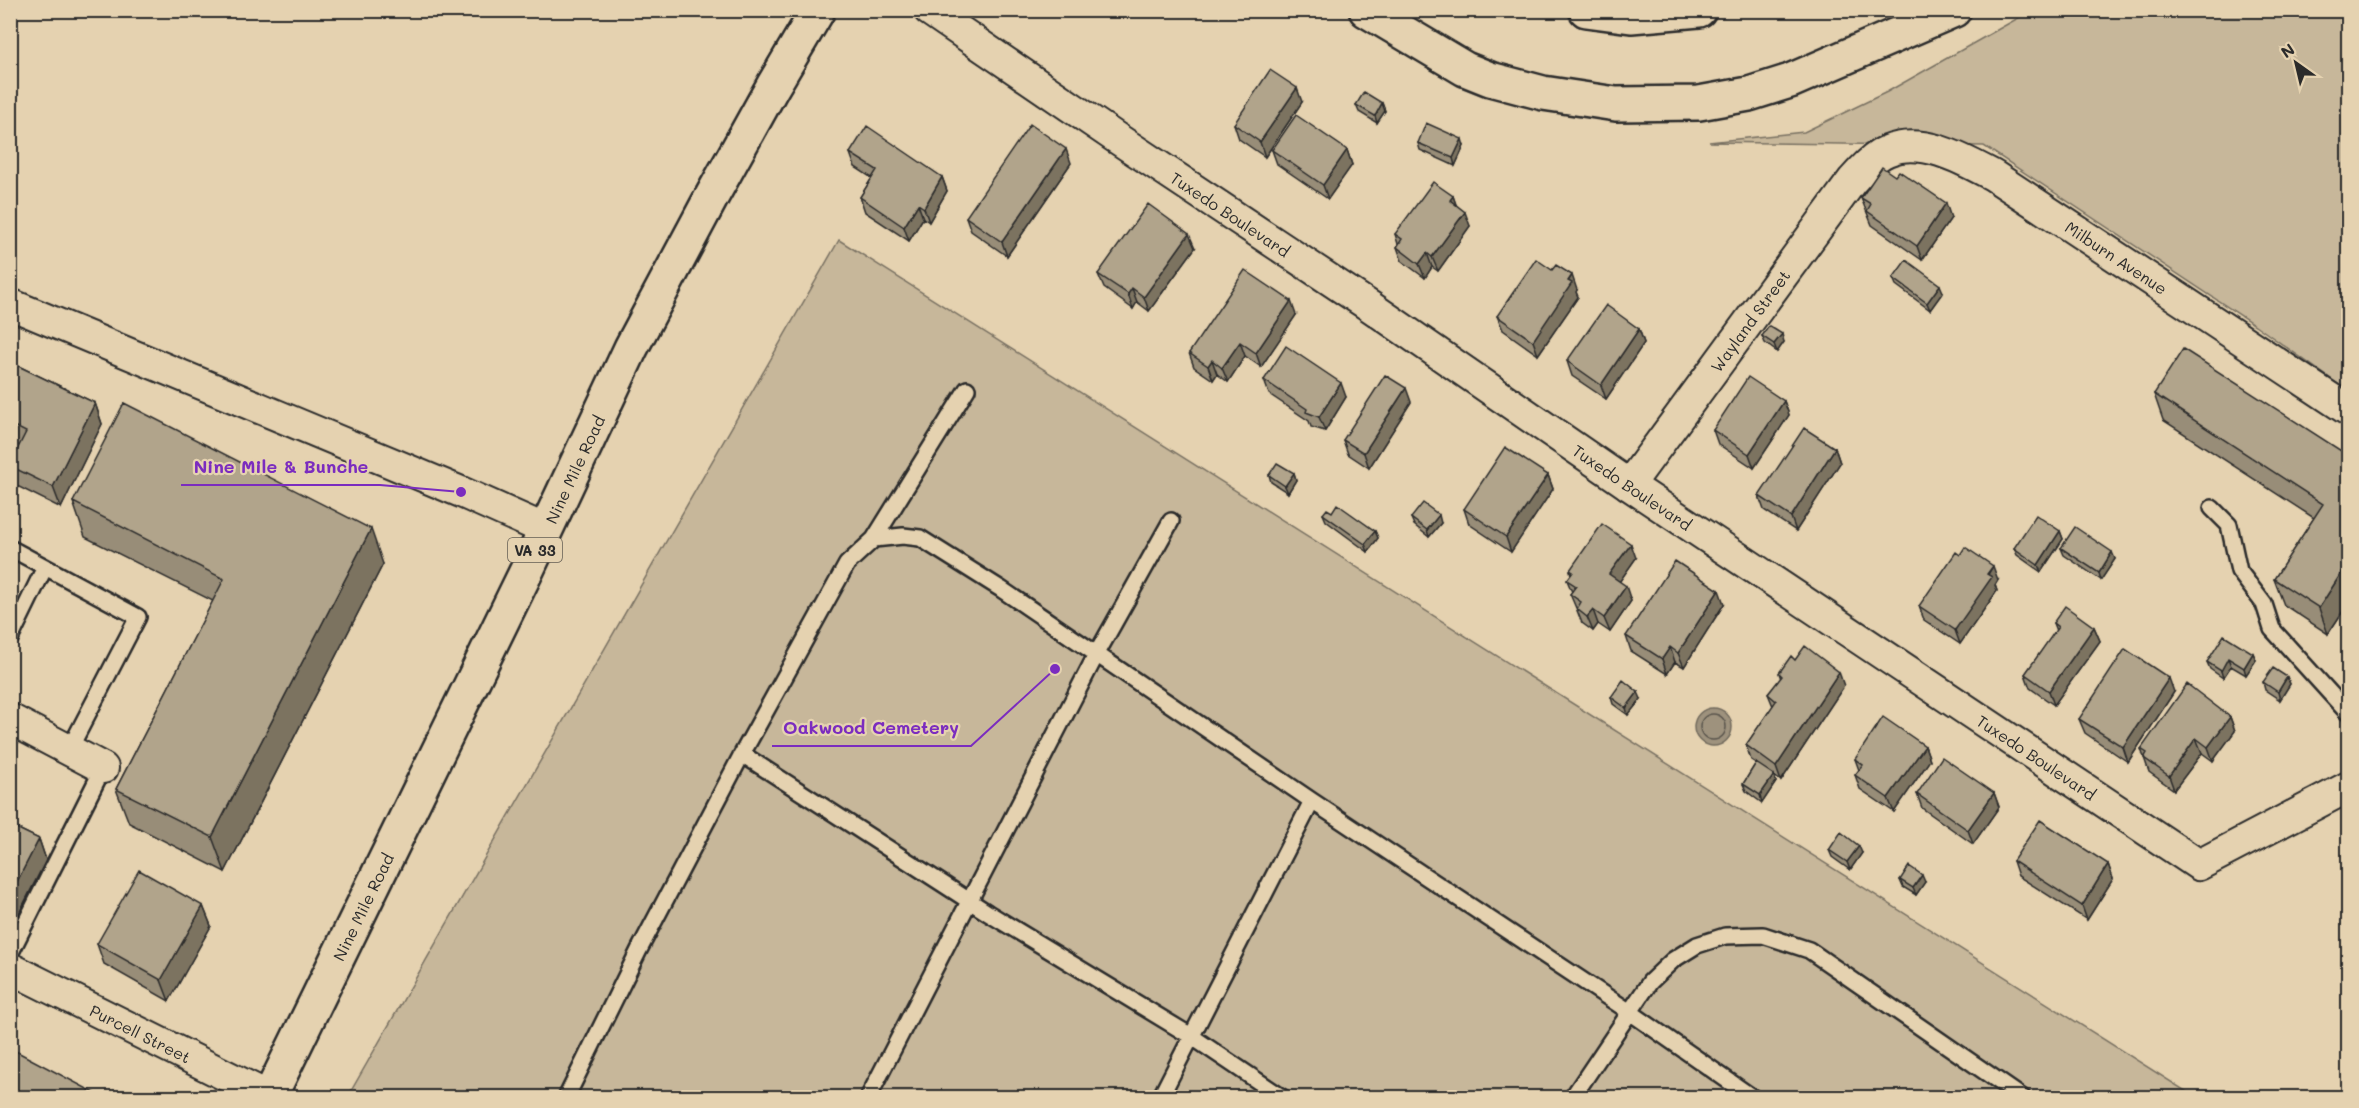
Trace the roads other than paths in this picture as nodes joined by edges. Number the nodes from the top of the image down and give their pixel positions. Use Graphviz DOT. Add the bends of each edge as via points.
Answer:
graph roads {
  1 [pos="818,10"];
  2 [pos="929,10"];
  3 [pos="1366,10"];
  4 [pos="1586,10"];
  5 [pos="1699,10"];
  6 [pos="1954,10"];
  7 [pos="1873,160"];
  8 [pos="10,304"];
  9 [pos="967,389"];
  10 [pos="2349,410"];
  11 [pos="1629,485"];
  12 [pos="2212,508"];
  13 [pos="1171,521"];
  14 [pos="544,529"];
  15 [pos="874,539"];
  16 [pos="10,548"];
  17 [pos="45,567"];
  18 [pos="10,639"];
  19 [pos="1096,655"];
  20 [pos="2349,713"];
  21 [pos="10,719"];
  22 [pos="69,750"];
  23 [pos="742,754"];
  24 [pos="103,768"];
  25 [pos="2349,787"];
  26 [pos="1312,801"];
  27 [pos="970,900"];
  28 [pos="10,954"];
  29 [pos="10,968"];
  30 [pos="1630,1012"];
  31 [pos="1191,1036"];
  32 [pos="269,1097"];
  33 [pos="566,1098"];
  34 [pos="868,1098"];
  35 [pos="1160,1098"];
  36 [pos="1282,1098"];
  37 [pos="1572,1098"];
  38 [pos="1754,1098"];
  39 [pos="2024,1098"];
  1 -- 14 [label="main road, Nine Mile Road / VA 33" via="631,348"];
  2 -- 11 [label="street, Tuxedo Boulevard"];
  3 -- 6 [label="main road" via="1465,69 1543,93 1616,104 1699,104 1749,94 1790,81"];
  4 -- 5 [label="main road" via="1631,16"];
  7 -- 10 [label="street, Milburn Avenue" via="1888,150 1911,147 1958,157 1994,176"];
  7 -- 11 [label="street, Wayland Street" via="1852,181"];
  8 -- 14 [label="street"];
  9 -- 15 [label="lane"];
  11 -- 25 [label="street, Tuxedo Boulevard" via="2199,865"];
  12 -- 20 [label="lane" via="2229,525 2239,571 2264,604 2272,629"];
  13 -- 19 [label="lane"];
  14 -- 32 [label="main road, Nine Mile Road / VA 33"];
  15 -- 19 [label="lane" via="920,538"];
  15 -- 23 [label="lane" via="847,564"];
  16 -- 17 [label="lane"];
  17 -- 18 [label="lane"];
  17 -- 22 [label="lane" via="138,617"];
  19 -- 26 [label="lane"];
  19 -- 27 [label="lane"];
  21 -- 22 [label="street"];
  22 -- 24 [label="street"];
  23 -- 27 [label="lane"];
  23 -- 33 [label="lane"];
  24 -- 28 [label="lane"];
  26 -- 30 [label="lane"];
  26 -- 31 [label="lane"];
  27 -- 31 [label="lane"];
  27 -- 34 [label="lane"];
  29 -- 32 [label="street, Purcell Street"];
  30 -- 37 [label="lane"];
  30 -- 38 [label="lane"];
  30 -- 39 [label="lane" via="1650,982 1672,960 1697,945 1725,936 1763,935 1809,950"];
  31 -- 35 [label="lane"];
  31 -- 36 [label="lane"];
}
